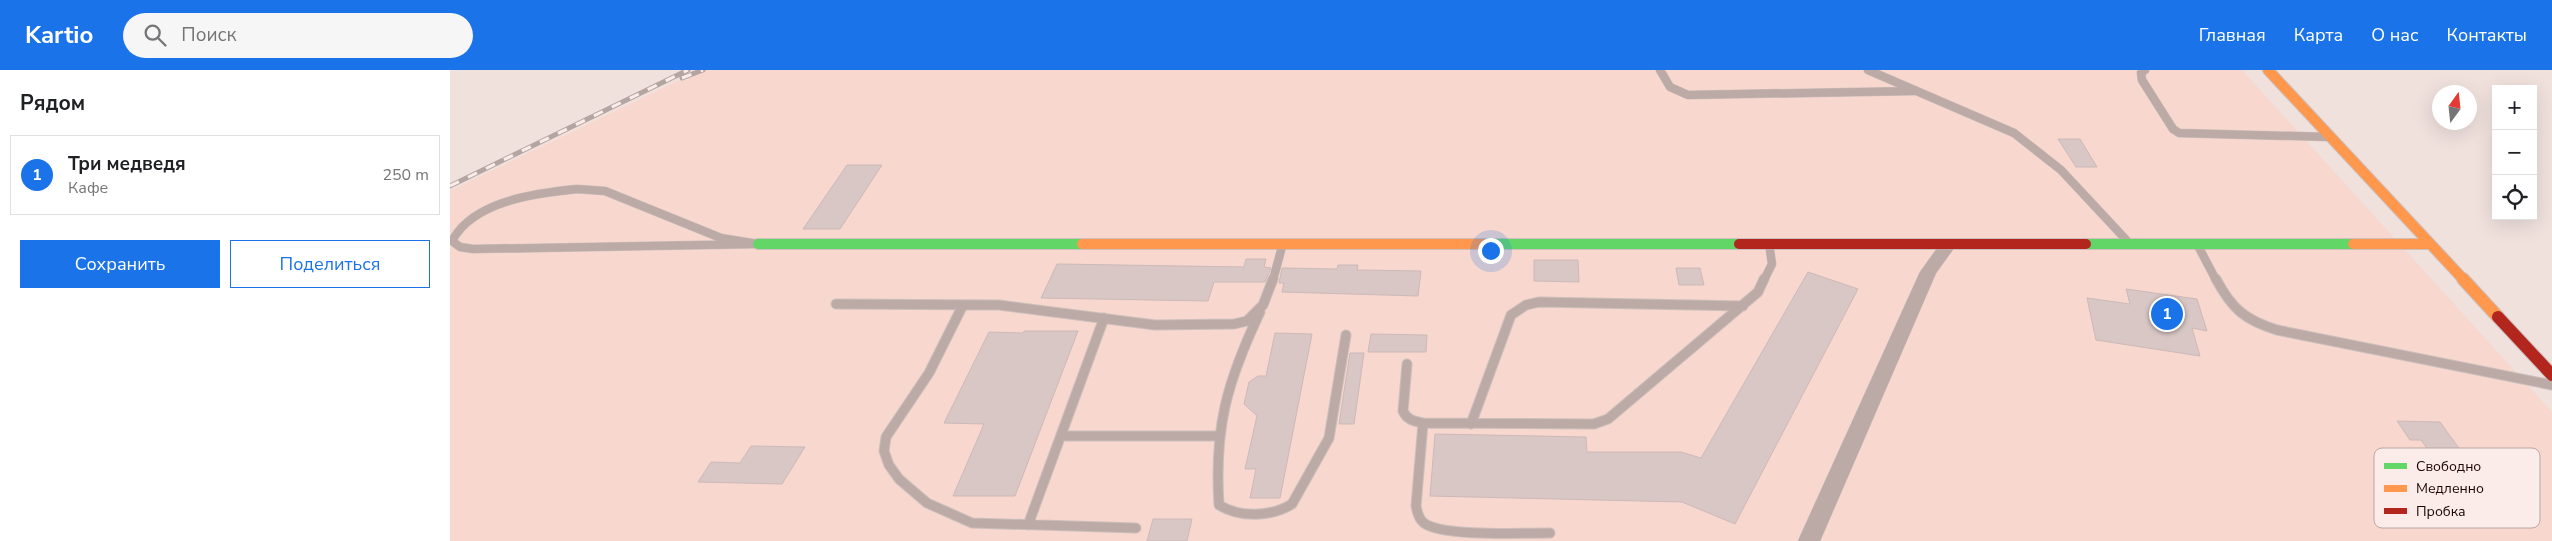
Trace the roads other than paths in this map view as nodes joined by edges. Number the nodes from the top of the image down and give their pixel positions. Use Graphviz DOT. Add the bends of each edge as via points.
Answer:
graph roads {
  1 [pos="1660,70"];
  2 [pos="1868,70"];
  3 [pos="2145,70"];
  4 [pos="2268,70"];
  5 [pos="1917,91"];
  6 [pos="2330,137"];
  7 [pos="1283,243"];
  8 [pos="1769,243"];
  9 [pos="758,244"];
  10 [pos="1949,244"];
  11 [pos="2130,244"];
  12 [pos="2197,244"];
  13 [pos="2429,244"];
  14 [pos="836,304"];
  15 [pos="963,305"];
  16 [pos="1263,305"];
  17 [pos="1743,306"];
  18 [pos="1104,318"];
  19 [pos="1346,335"];
  20 [pos="1407,364"];
  21 [pos="2552,376"];
  22 [pos="2552,385"];
  23 [pos="1423,423"];
  24 [pos="1471,424"];
  25 [pos="1061,436"];
  26 [pos="1217,436"];
  27 [pos="1028,525"];
  28 [pos="1136,528"];
  29 [pos="1550,533"];
  30 [pos="1809,541"];
  1 -- 5 [label="lane" via="1667,86 1688,95"];
  2 -- 5 [label="lane"];
  3 -- 6 [label="lane" via="2141,74 2142,80 2179,133"];
  4 -- 6 [label="street"];
  5 -- 11 [label="lane" via="2026,141 2072,181"];
  6 -- 13 [label="street"];
  7 -- 8 [label="street"];
  7 -- 9 [label="street"];
  7 -- 16 [label="lane"];
  8 -- 10 [label="street"];
  8 -- 17 [label="lane" via="1770,271 1758,292"];
  9 -- 9 [label="lane" via="721,238 605,191 577,188 541,194 478,214 460,227 452,241 460,247 473,248"];
  10 -- 11 [label="street"];
  10 -- 30 [label="street" via="1928,272"];
  11 -- 12 [label="street"];
  12 -- 13 [label="street"];
  12 -- 22 [label="lane" via="2231,302 2256,324"];
  13 -- 21 [label="street"];
  14 -- 15 [label="lane"];
  15 -- 18 [label="lane" via="1015,306"];
  15 -- 27 [label="lane" via="930,373 886,437 882,446 884,458 890,469 920,498 960,520"];
  16 -- 18 [label="lane" via="1247,321 1225,325 1155,325"];
  16 -- 26 [label="lane" via="1230,376"];
  17 -- 24 [label="lane" via="1608,419 1581,426"];
  17 -- 24 [label="lane" via="1526,304 1511,315"];
  18 -- 25 [label="lane"];
  19 -- 26 [label="lane" via="1330,438 1292,504 1272,513 1230,512 1219,505"];
  20 -- 23 [label="lane" via="1403,411 1411,420"];
  23 -- 24 [label="lane"];
  23 -- 29 [label="lane" via="1416,506 1424,523 1445,530"];
  25 -- 26 [label="lane"];
  25 -- 27 [label="lane"];
  27 -- 28 [label="lane"];
}
